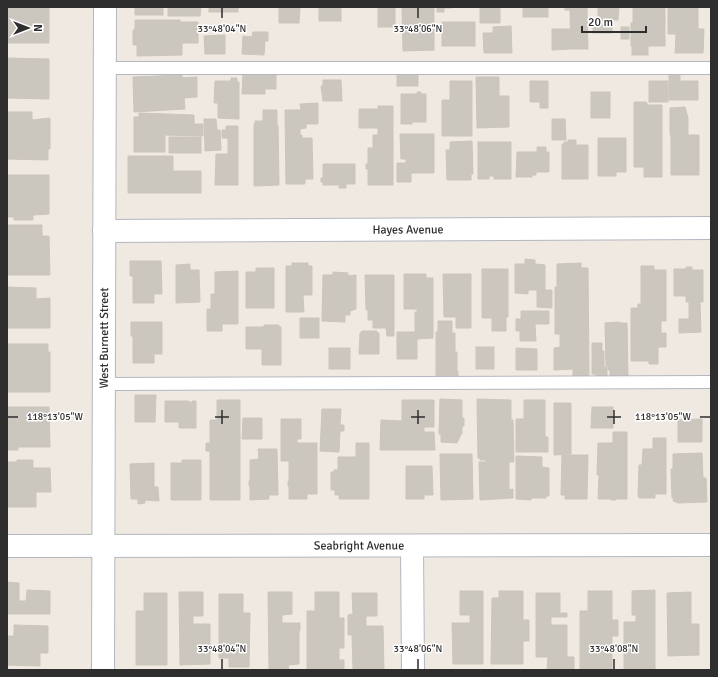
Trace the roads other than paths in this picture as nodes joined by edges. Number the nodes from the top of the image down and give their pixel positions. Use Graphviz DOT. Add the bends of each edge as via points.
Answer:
graph roads {
  1 [pos="105,7"];
  2 [pos="105,68"];
  3 [pos="711,68"];
  4 [pos="711,228"];
  5 [pos="104,231"];
  6 [pos="711,382"];
  7 [pos="104,384"];
  8 [pos="7,546"];
  9 [pos="103,546"];
  10 [pos="412,546"];
  11 [pos="711,546"];
  12 [pos="103,670"];
  13 [pos="413,670"];
  1 -- 2 [label="street, West Burnett Street"];
  2 -- 3 [label="lane"];
  2 -- 5 [label="street, West Burnett Street"];
  4 -- 5 [label="street, Hayes Avenue"];
  5 -- 7 [label="street, West Burnett Street"];
  6 -- 7 [label="lane"];
  7 -- 9 [label="street, West Burnett Street"];
  8 -- 9 [label="street, Seabright Avenue"];
  9 -- 10 [label="street, Seabright Avenue"];
  9 -- 12 [label="street, West Burnett Street"];
  10 -- 11 [label="street, Seabright Avenue"];
  10 -- 13 [label="street"];
}
